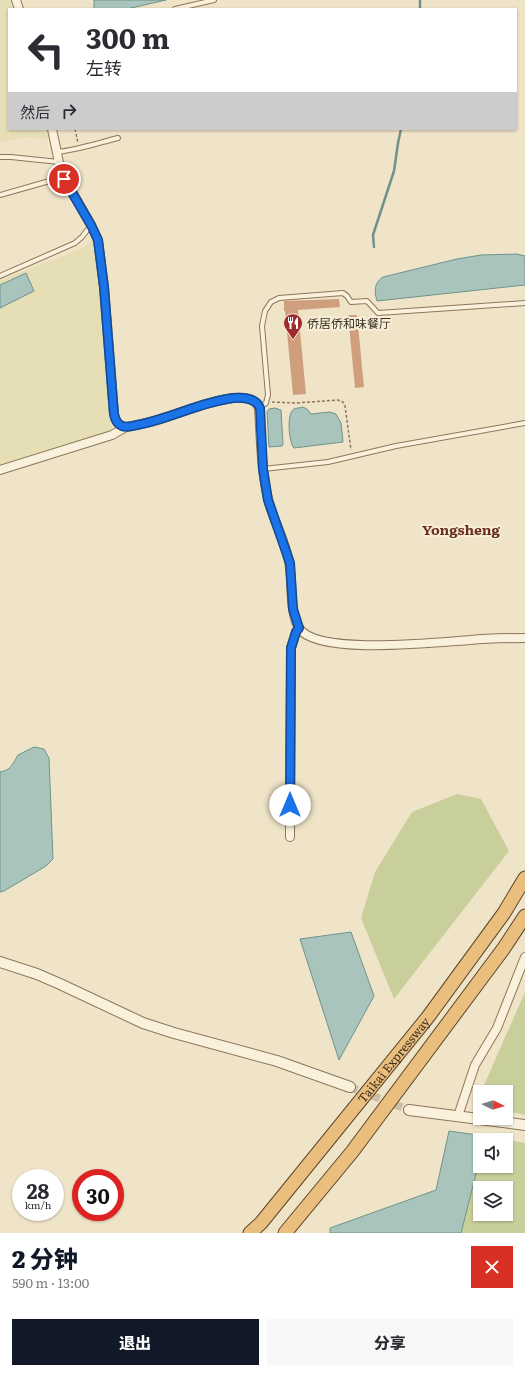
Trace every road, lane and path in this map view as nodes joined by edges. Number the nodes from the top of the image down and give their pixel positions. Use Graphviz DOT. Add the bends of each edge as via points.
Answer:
graph roads {
  1 [pos="214,0"];
  2 [pos="179,8"];
  3 [pos="52,130"];
  4 [pos="75,130"];
  5 [pos="118,138"];
  6 [pos="79,149"];
  7 [pos="57,152"];
  8 [pos="0,157"];
  9 [pos="59,162"];
  10 [pos="64,179"];
  11 [pos="0,195"];
  12 [pos="91,225"];
  13 [pos="0,276"];
  14 [pos="525,303"];
  15 [pos="266,400"];
  16 [pos="260,408"];
  17 [pos="525,423"];
  18 [pos="126,427"];
  19 [pos="352,456"];
  20 [pos="263,469"];
  21 [pos="0,470"];
  22 [pos="299,628"];
  23 [pos="525,638"];
  24 [pos="290,837"];
  25 [pos="525,878"];
  26 [pos="525,916"];
  27 [pos="525,957"];
  28 [pos="0,962"];
  29 [pos="350,1087"];
  30 [pos="409,1110"];
  31 [pos="458,1116"];
  32 [pos="525,1125"];
  33 [pos="250,1233"];
  34 [pos="285,1233"];
  1 -- 2 [label="lane"];
  3 -- 7 [label="street"];
  4 -- 6 [label="path"];
  5 -- 6 [label="lane"];
  6 -- 7 [label="lane"];
  7 -- 9 [label="street"];
  8 -- 9 [label="lane"];
  9 -- 10 [label="street"];
  10 -- 11 [label="lane"];
  10 -- 12 [label="street"];
  12 -- 13 [label="lane" via="75,243"];
  12 -- 18 [label="street" via="98,240 103,280 114,414 116,421"];
  14 -- 15 [label="lane" via="378,313 367,301 351,302 343,293 278,298 268,306 262,326 268,395"];
  15 -- 16 [label="lane"];
  15 -- 19 [label="path" via="274,403 338,400 343,402"];
  16 -- 18 [label="street" via="252,400 233,398"];
  16 -- 20 [label="street"];
  17 -- 19 [label="lane"];
  18 -- 21 [label="street" via="112,435"];
  19 -- 20 [label="lane" via="328,462"];
  20 -- 22 [label="street" via="268,500 290,563 293,609"];
  22 -- 23 [label="street" via="307,636 349,645 383,646"];
  22 -- 24 [label="street" via="291,648"];
  25 -- 33 [label="highway, Taikai Expressway" via="504,913 428,1017 261,1223"];
  26 -- 34 [label="highway, Taikai Expressway" via="352,1152"];
  27 -- 31 [label="street" via="496,1028 475,1065"];
  28 -- 29 [label="street" via="37,974 143,1023 277,1062"];
  30 -- 31 [label="street"];
  31 -- 32 [label="street"];
}
